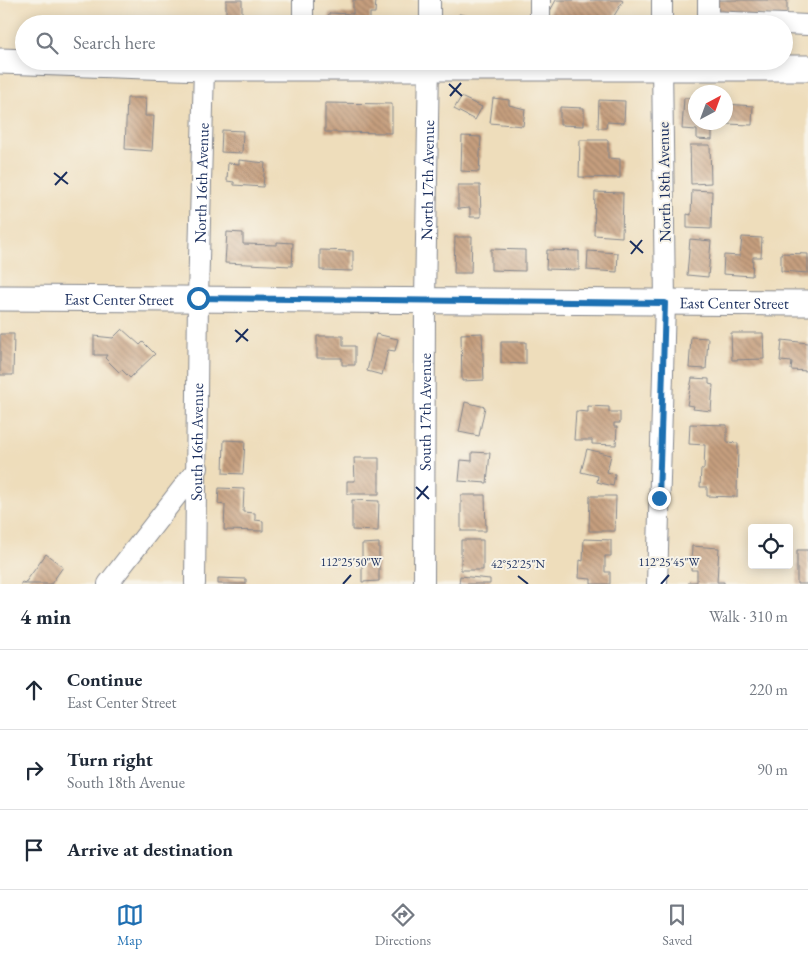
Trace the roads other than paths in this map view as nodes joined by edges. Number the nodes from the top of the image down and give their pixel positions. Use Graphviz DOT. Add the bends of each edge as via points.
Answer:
graph roads {
  1 [pos="303,0"];
  2 [pos="430,0"];
  3 [pos="540,0"];
  4 [pos="662,0"];
  5 [pos="708,0"];
  6 [pos="303,15"];
  7 [pos="430,15"];
  8 [pos="540,15"];
  9 [pos="662,15"];
  10 [pos="708,15"];
  11 [pos="793,24"];
  12 [pos="808,25"];
  13 [pos="0,61"];
  14 [pos="15,62"];
  15 [pos="793,68"];
  16 [pos="808,68"];
  17 [pos="204,70"];
  18 [pos="429,70"];
  19 [pos="662,70"];
  20 [pos="0,298"];
  21 [pos="198,298"];
  22 [pos="425,300"];
  23 [pos="665,303"];
  24 [pos="808,303"];
  25 [pos="198,468"];
  26 [pos="108,584"];
  27 [pos="195,584"];
  28 [pos="424,584"];
  29 [pos="657,584"];
  1 -- 6 [label="street"];
  2 -- 7 [label="street"];
  3 -- 8 [label="street"];
  4 -- 9 [label="street"];
  5 -- 10 [label="street"];
  11 -- 12 [label="street"];
  13 -- 14 [label="main road"];
  15 -- 16 [label="main road"];
  17 -- 21 [label="street, North 16th Avenue"];
  18 -- 22 [label="street, North 17th Avenue"];
  19 -- 23 [label="street, North 18th Avenue"];
  20 -- 21 [label="main road, East Center Street"];
  21 -- 22 [label="main road, East Center Street"];
  21 -- 25 [label="street, South 16th Avenue"];
  22 -- 23 [label="main road, East Center Street"];
  22 -- 28 [label="street, South 17th Avenue"];
  23 -- 24 [label="main road, East Center Street"];
  23 -- 29 [label="street, North 18th Avenue"];
  25 -- 26 [label="street"];
  25 -- 27 [label="street, South 16th Avenue"];
}
